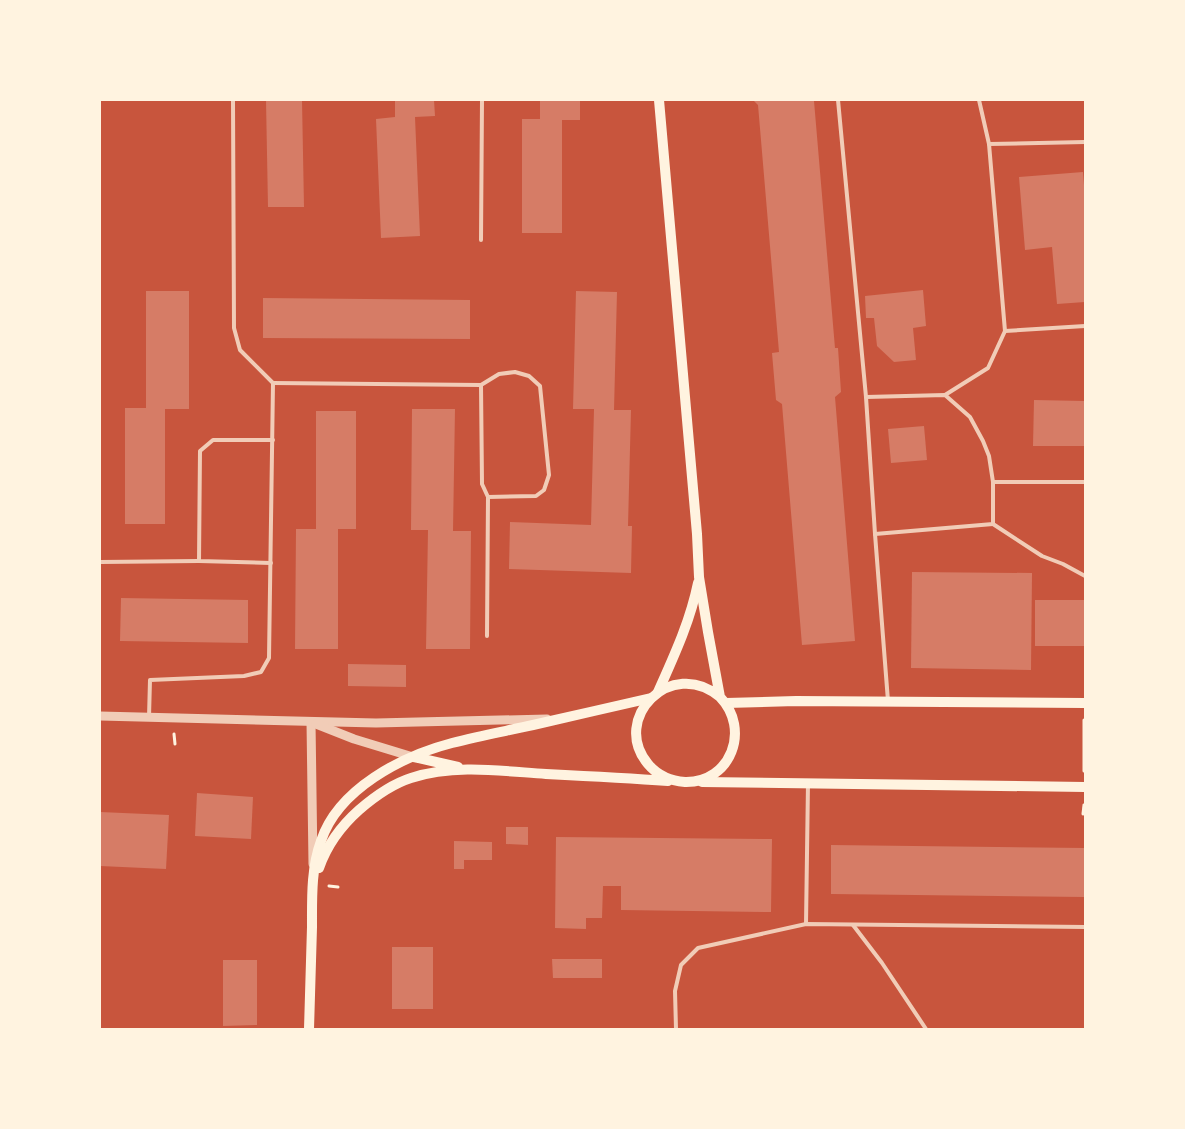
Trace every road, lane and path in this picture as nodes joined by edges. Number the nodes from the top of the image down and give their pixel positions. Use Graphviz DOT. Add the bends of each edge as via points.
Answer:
graph roads {
  1 [pos="233,100"];
  2 [pos="482,100"];
  3 [pos="659,100"];
  4 [pos="838,100"];
  5 [pos="979,100"];
  6 [pos="1085,142"];
  7 [pos="989,144"];
  8 [pos="482,240"];
  9 [pos="1085,326"];
  10 [pos="1005,330"];
  11 [pos="273,382"];
  12 [pos="481,385"];
  13 [pos="945,396"];
  14 [pos="866,397"];
  15 [pos="273,440"];
  16 [pos="993,482"];
  17 [pos="1085,482"];
  18 [pos="488,497"];
  19 [pos="993,524"];
  20 [pos="875,534"];
  21 [pos="199,561"];
  22 [pos="100,562"];
  23 [pos="271,563"];
  24 [pos="1085,576"];
  25 [pos="699,577"];
  26 [pos="487,636"];
  27 [pos="655,695"];
  28 [pos="723,700"];
  29 [pos="888,702"];
  30 [pos="1085,703"];
  31 [pos="100,716"];
  32 [pos="149,717"];
  33 [pos="563,718"];
  34 [pos="311,722"];
  35 [pos="413,757"];
  36 [pos="469,769"];
  37 [pos="676,781"];
  38 [pos="693,782"];
  39 [pos="808,783"];
  40 [pos="1084,787"];
  41 [pos="1084,814"];
  42 [pos="313,886"];
  43 [pos="806,924"];
  44 [pos="852,925"];
  45 [pos="1085,927"];
  46 [pos="309,1029"];
  47 [pos="676,1029"];
  48 [pos="926,1029"];
  1 -- 11 [label="lane" via="234,328 240,350"];
  2 -- 8 [label="lane"];
  3 -- 25 [label="main road"];
  4 -- 14 [label="lane"];
  5 -- 7 [label="lane"];
  6 -- 7 [label="lane"];
  7 -- 10 [label="lane"];
  9 -- 10 [label="lane"];
  10 -- 13 [label="lane" via="988,368"];
  11 -- 12 [label="lane"];
  11 -- 15 [label="lane"];
  12 -- 18 [label="lane" via="482,484"];
  12 -- 18 [label="lane" via="499,374 515,372 529,376 540,386 549,475 544,490 536,496"];
  13 -- 14 [label="lane"];
  13 -- 16 [label="lane" via="970,417 979,433 989,456"];
  14 -- 20 [label="lane"];
  15 -- 21 [label="lane" via="213,440 200,451"];
  15 -- 23 [label="lane"];
  16 -- 17 [label="lane"];
  16 -- 19 [label="lane"];
  18 -- 26 [label="lane"];
  19 -- 20 [label="lane"];
  19 -- 24 [label="lane" via="1042,556"];
  20 -- 29 [label="lane"];
  21 -- 22 [label="lane"];
  21 -- 23 [label="lane"];
  23 -- 32 [label="lane" via="269,658 261,672 244,676 150,680"];
  25 -- 27 [label="main road" via="687,626"];
  25 -- 28 [label="main road"];
  27 -- 28 [label="main road" via="672,686 686,684 708,688"];
  27 -- 33 [label="main road"];
  27 -- 37 [label="main road" via="639,719 638,743 648,765"];
  28 -- 29 [label="main road"];
  28 -- 38 [label="main road" via="735,725 730,755 715,773"];
  29 -- 30 [label="main road"];
  30 -- 40 [label="path"];
  31 -- 32 [label="street"];
  32 -- 34 [label="street"];
  33 -- 34 [label="street"];
  33 -- 35 [label="main road" via="451,744"];
  34 -- 35 [label="street"];
  34 -- 42 [label="street"];
  35 -- 36 [label="main road"];
  35 -- 42 [label="main road" via="383,772 338,809 320,841"];
  36 -- 37 [label="main road"];
  36 -- 42 [label="main road" via="432,772 409,779 371,800 339,830 328,846"];
  37 -- 38 [label="main road"];
  38 -- 39 [label="main road"];
  39 -- 40 [label="main road"];
  39 -- 43 [label="lane"];
  40 -- 41 [label="path"];
  42 -- 46 [label="main road"];
  43 -- 44 [label="lane"];
  43 -- 47 [label="lane" via="698,948 681,964 675,991"];
  44 -- 45 [label="lane"];
  44 -- 48 [label="lane"];
}
